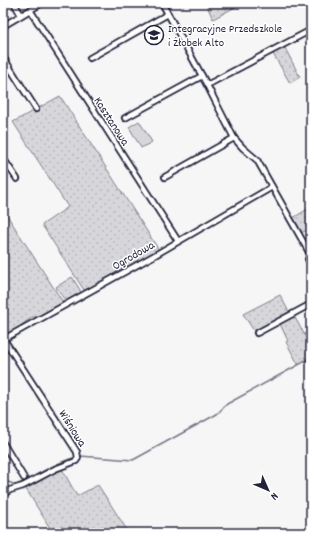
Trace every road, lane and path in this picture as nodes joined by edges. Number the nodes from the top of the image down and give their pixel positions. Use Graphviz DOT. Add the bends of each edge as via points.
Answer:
graph roads {
  1 [pos="14,3"];
  2 [pos="42,3"];
  3 [pos="162,3"];
  4 [pos="30,10"];
  5 [pos="168,14"];
  6 [pos="21,15"];
  7 [pos="3,26"];
  8 [pos="311,30"];
  9 [pos="3,57"];
  10 [pos="90,58"];
  11 [pos="202,76"];
  12 [pos="207,85"];
  13 [pos="36,109"];
  14 [pos="125,118"];
  15 [pos="234,138"];
  16 [pos="3,158"];
  17 [pos="165,178"];
  18 [pos="16,179"];
  19 [pos="272,187"];
  20 [pos="178,241"];
  21 [pos="311,254"];
  22 [pos="311,264"];
  23 [pos="311,304"];
  24 [pos="257,333"];
  25 [pos="3,339"];
  26 [pos="3,444"];
  27 [pos="24,478"];
  28 [pos="3,494"];
  1 -- 6 [label="street"];
  2 -- 4 [label="street"];
  3 -- 5 [label="street"];
  4 -- 6 [label="street"];
  4 -- 20 [label="street, Kasztanowa"];
  5 -- 10 [label="street"];
  5 -- 11 [label="street"];
  6 -- 7 [label="street"];
  8 -- 12 [label="street"];
  9 -- 13 [label="street"];
  11 -- 12 [label="street"];
  11 -- 14 [label="street"];
  12 -- 15 [label="street"];
  15 -- 17 [label="street"];
  15 -- 19 [label="street" via="257,160"];
  16 -- 18 [label="street"];
  19 -- 20 [label="street, Ogrodowa"];
  19 -- 21 [label="street"];
  20 -- 25 [label="street, Ogrodowa"];
  21 -- 22 [label="street" via="308,259"];
  23 -- 24 [label="street"];
  25 -- 28 [label="street, Wiśniowa" via="77,452 78,458"];
  26 -- 27 [label="street"];
}
